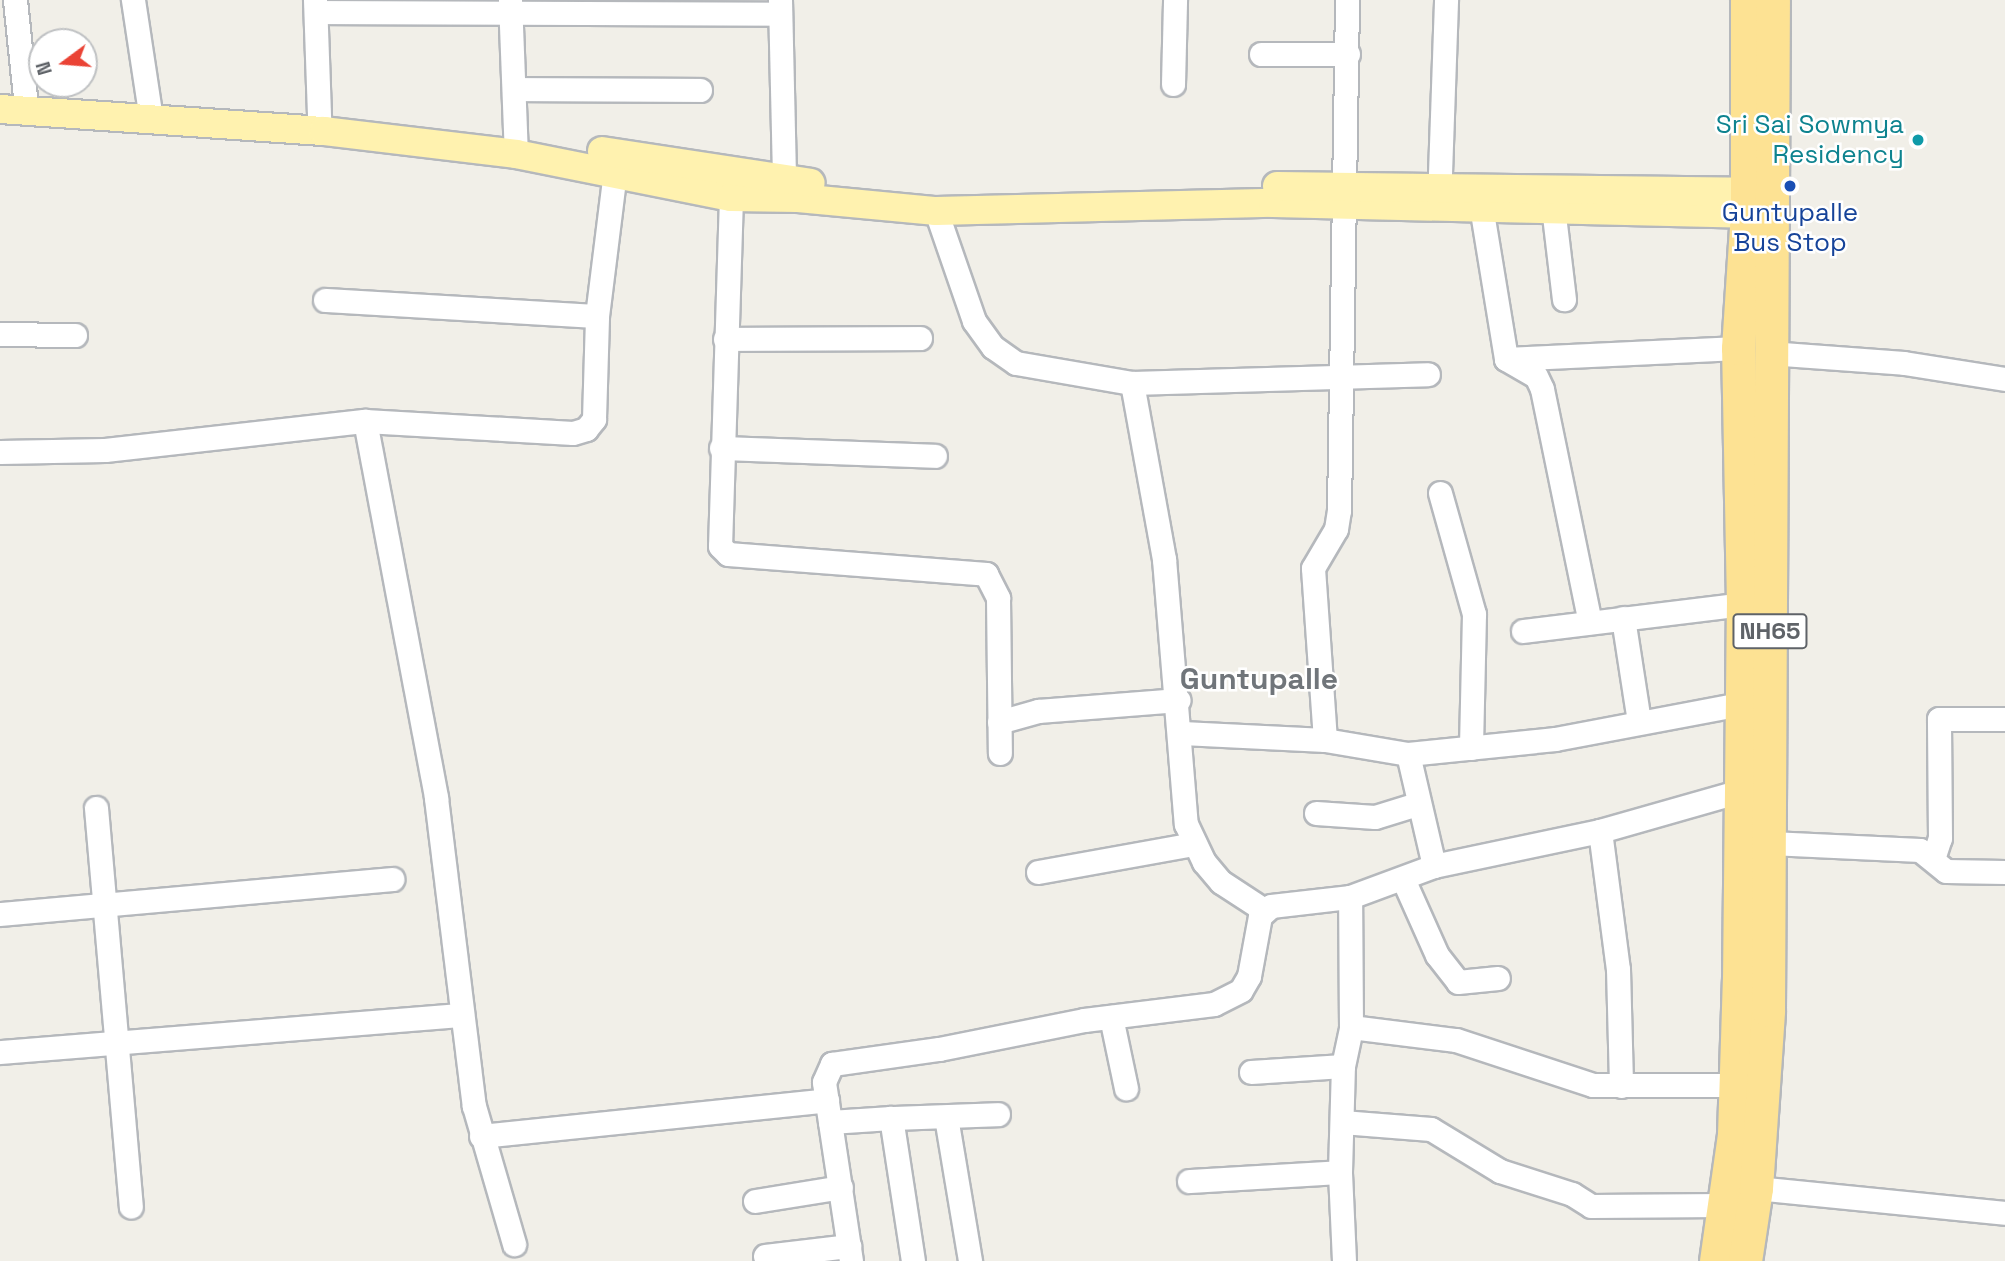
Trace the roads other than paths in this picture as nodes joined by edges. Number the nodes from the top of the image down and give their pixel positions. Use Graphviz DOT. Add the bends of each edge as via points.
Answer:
graph roads {
  1 [pos="15,0"];
  2 [pos="133,0"];
  3 [pos="1175,0"];
  4 [pos="1347,0"];
  5 [pos="1446,0"];
  6 [pos="1747,0"];
  7 [pos="1773,0"];
  8 [pos="343,5"];
  9 [pos="510,5"];
  10 [pos="316,6"];
  11 [pos="780,7"];
  12 [pos="1261,54"];
  13 [pos="1348,54"];
  14 [pos="1173,84"];
  15 [pos="514,89"];
  16 [pos="700,90"];
  17 [pos="8,101"];
  18 [pos="150,112"];
  19 [pos="319,117"];
  20 [pos="516,146"];
  21 [pos="616,162"];
  22 [pos="784,179"];
  23 [pos="1346,194"];
  24 [pos="1439,195"];
  25 [pos="731,197"];
  26 [pos="1760,202"];
  27 [pos="1481,206"];
  28 [pos="1553,207"];
  29 [pos="936,211"];
  30 [pos="1564,299"];
  31 [pos="325,300"];
  32 [pos="597,316"];
  33 [pos="0,334"];
  34 [pos="75,335"];
  35 [pos="920,338"];
  36 [pos="725,339"];
  37 [pos="1754,350"];
  38 [pos="1506,359"];
  39 [pos="1428,374"];
  40 [pos="1340,376"];
  41 [pos="2005,379"];
  42 [pos="1132,383"];
  43 [pos="365,421"];
  44 [pos="721,448"];
  45 [pos="0,452"];
  46 [pos="936,456"];
  47 [pos="1440,493"];
  48 [pos="1742,604"];
  49 [pos="1623,618"];
  50 [pos="1590,622"];
  51 [pos="1523,631"];
  52 [pos="1179,700"];
  53 [pos="1740,704"];
  54 [pos="2005,719"];
  55 [pos="1639,721"];
  56 [pos="999,722"];
  57 [pos="1182,733"];
  58 [pos="1325,740"];
  59 [pos="1471,748"];
  60 [pos="1000,753"];
  61 [pos="1408,754"];
  62 [pos="1755,787"];
  63 [pos="1417,804"];
  64 [pos="96,808"];
  65 [pos="1315,813"];
  66 [pos="1600,831"];
  67 [pos="1770,843"];
  68 [pos="1193,844"];
  69 [pos="1933,859"];
  70 [pos="1434,866"];
  71 [pos="1038,872"];
  72 [pos="2005,872"];
  73 [pos="1403,878"];
  74 [pos="392,879"];
  75 [pos="1350,897"];
  76 [pos="106,905"];
  77 [pos="1264,910"];
  78 [pos="0,914"];
  79 [pos="1498,978"];
  80 [pos="455,1016"];
  81 [pos="1111,1017"];
  82 [pos="1351,1027"];
  83 [pos="117,1040"];
  84 [pos="0,1052"];
  85 [pos="1343,1066"];
  86 [pos="1251,1072"];
  87 [pos="1735,1085"];
  88 [pos="1621,1086"];
  89 [pos="1126,1088"];
  90 [pos="828,1111"];
  91 [pos="998,1114"];
  92 [pos="947,1117"];
  93 [pos="891,1118"];
  94 [pos="1342,1122"];
  95 [pos="481,1136"];
  96 [pos="1340,1172"];
  97 [pos="1189,1181"];
  98 [pos="841,1188"];
  99 [pos="1756,1188"];
  100 [pos="755,1202"];
  101 [pos="1723,1205"];
  102 [pos="131,1206"];
  103 [pos="2005,1213"];
  104 [pos="514,1244"];
  105 [pos="850,1253"];
  106 [pos="765,1256"];
  107 [pos="913,1261"];
  108 [pos="970,1261"];
  109 [pos="1337,1261"];
  110 [pos="1344,1261"];
  111 [pos="1716,1261"];
  112 [pos="1745,1261"];
  1 -- 17 [label="street"];
  2 -- 18 [label="street"];
  3 -- 14 [label="street"];
  4 -- 13 [label="street"];
  5 -- 24 [label="street"];
  6 -- 26 [label="highway, NH65"];
  7 -- 26 [label="highway, NH65"];
  8 -- 9 [label="street"];
  8 -- 10 [label="street"];
  9 -- 11 [label="street"];
  9 -- 15 [label="street"];
  10 -- 19 [label="street"];
  11 -- 22 [label="street"];
  12 -- 13 [label="street"];
  13 -- 23 [label="street"];
  15 -- 16 [label="street"];
  15 -- 20 [label="street"];
  17 -- 18 [label="main road"];
  18 -- 19 [label="main road"];
  18 -- 20 [label="main road"];
  19 -- 20 [label="main road"];
  20 -- 21 [label="main road"];
  21 -- 22 [label="main road"];
  21 -- 25 [label="main road"];
  21 -- 32 [label="street"];
  22 -- 23 [label="main road" via="934,197"];
  23 -- 24 [label="main road"];
  23 -- 29 [label="main road"];
  23 -- 40 [label="street"];
  24 -- 26 [label="main road"];
  24 -- 27 [label="main road"];
  25 -- 29 [label="main road" via="798,198"];
  25 -- 36 [label="street"];
  26 -- 28 [label="main road"];
  26 -- 37 [label="highway, NH65"];
  27 -- 28 [label="main road"];
  27 -- 38 [label="street"];
  28 -- 30 [label="street"];
  29 -- 42 [label="street" via="974,321 993,347 1025,365"];
  31 -- 32 [label="street"];
  32 -- 43 [label="street" via="594,419 586,429 573,433"];
  33 -- 34 [label="street"];
  35 -- 36 [label="street"];
  36 -- 44 [label="street"];
  37 -- 38 [label="street"];
  37 -- 41 [label="street" via="1904,363"];
  37 -- 48 [label="highway, NH65"];
  37 -- 62 [label="highway, NH65"];
  38 -- 50 [label="street" via="1536,376 1542,389"];
  39 -- 40 [label="street"];
  40 -- 42 [label="street"];
  40 -- 58 [label="street" via="1339,510 1336,529 1313,568"];
  42 -- 52 [label="street" via="1160,533"];
  43 -- 45 [label="street" via="105,450"];
  43 -- 80 [label="street" via="436,798"];
  44 -- 46 [label="street"];
  44 -- 56 [label="street" via="718,538 728,554 977,571 992,579 998,598"];
  47 -- 59 [label="street" via="1474,614"];
  48 -- 49 [label="street"];
  48 -- 53 [label="highway, NH65"];
  49 -- 50 [label="street"];
  49 -- 55 [label="street"];
  50 -- 51 [label="street"];
  52 -- 56 [label="street" via="1038,711"];
  52 -- 57 [label="street"];
  53 -- 55 [label="street"];
  53 -- 62 [label="highway, NH65"];
  54 -- 69 [label="street" via="1939,719 1940,838"];
  55 -- 59 [label="street" via="1555,739"];
  56 -- 60 [label="street"];
  57 -- 58 [label="street"];
  57 -- 68 [label="street" via="1183,802"];
  58 -- 61 [label="street"];
  59 -- 61 [label="street"];
  61 -- 63 [label="street"];
  62 -- 66 [label="street"];
  62 -- 67 [label="highway, NH65"];
  62 -- 87 [label="highway, NH65"];
  63 -- 65 [label="street" via="1375,817"];
  63 -- 70 [label="street"];
  64 -- 76 [label="street"];
  66 -- 70 [label="street"];
  66 -- 88 [label="street" via="1618,969"];
  67 -- 69 [label="street" via="1920,850"];
  67 -- 99 [label="highway, NH65" via="1768,1010"];
  68 -- 71 [label="street"];
  68 -- 77 [label="street" via="1221,882"];
  69 -- 72 [label="street" via="1953,872"];
  70 -- 73 [label="street"];
  73 -- 75 [label="street"];
  73 -- 79 [label="street" via="1437,955 1458,982"];
  74 -- 76 [label="street"];
  75 -- 77 [label="street"];
  75 -- 82 [label="street"];
  76 -- 78 [label="street"];
  76 -- 83 [label="street"];
  77 -- 81 [label="street" via="1249,976 1230,998 1193,1009"];
  80 -- 83 [label="street"];
  80 -- 95 [label="street"];
  81 -- 89 [label="street"];
  81 -- 90 [label="street" via="832,1064 824,1075"];
  82 -- 85 [label="street"];
  82 -- 88 [label="street" via="1456,1040 1544,1065 1584,1083"];
  83 -- 84 [label="street"];
  83 -- 102 [label="street"];
  85 -- 86 [label="street"];
  85 -- 94 [label="street"];
  87 -- 88 [label="street"];
  87 -- 101 [label="highway, NH65" via="1734,1135"];
  90 -- 93 [label="street"];
  90 -- 95 [label="street"];
  90 -- 98 [label="street"];
  91 -- 92 [label="street"];
  92 -- 93 [label="street"];
  92 -- 108 [label="street"];
  93 -- 107 [label="street"];
  94 -- 96 [label="street"];
  94 -- 101 [label="street" via="1431,1129 1500,1171 1572,1194 1591,1206"];
  95 -- 104 [label="street"];
  96 -- 97 [label="street"];
  96 -- 110 [label="street"];
  98 -- 100 [label="street"];
  98 -- 105 [label="street"];
  99 -- 103 [label="street"];
  99 -- 112 [label="highway, NH65"];
  101 -- 111 [label="highway, NH65"];
  105 -- 106 [label="street"];
  109 -- 110 [label="street"];
}
